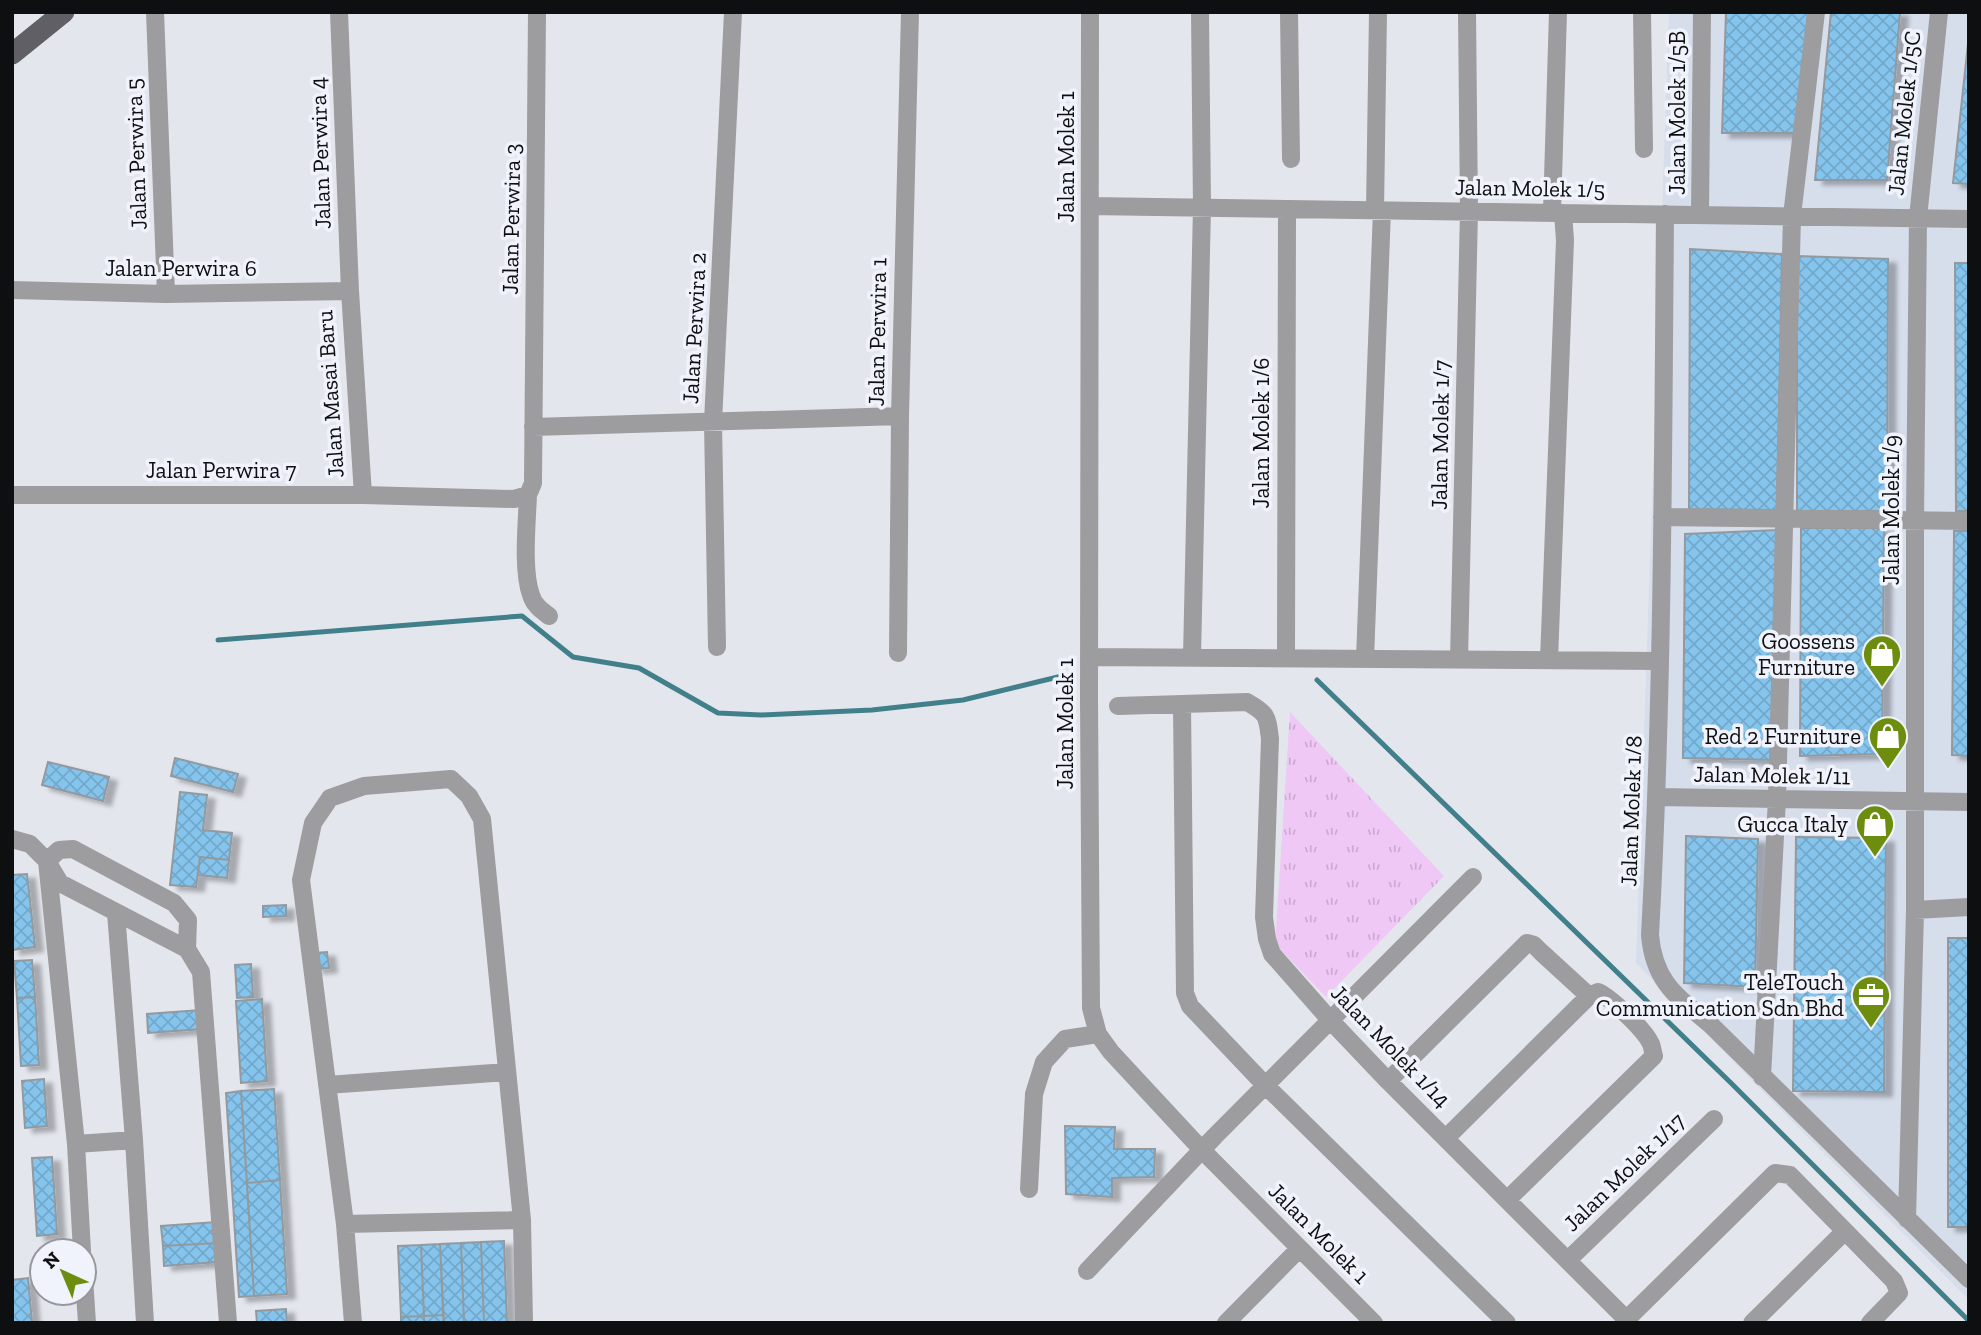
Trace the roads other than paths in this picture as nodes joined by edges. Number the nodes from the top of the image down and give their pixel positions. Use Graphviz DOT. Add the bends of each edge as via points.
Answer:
graph roads {
  1 [pos="64,12"];
  2 [pos="155,12"];
  3 [pos="339,12"];
  4 [pos="537,12"];
  5 [pos="733,12"];
  6 [pos="910,12"];
  7 [pos="1090,12"];
  8 [pos="1200,12"];
  9 [pos="1289,12"];
  10 [pos="1378,12"];
  11 [pos="1467,12"];
  12 [pos="1558,12"];
  13 [pos="1642,12"];
  14 [pos="1702,12"];
  15 [pos="1816,12"];
  16 [pos="1939,12"];
  17 [pos="12,54"];
  18 [pos="1644,149"];
  19 [pos="1291,159"];
  20 [pos="1090,206"];
  21 [pos="1202,207"];
  22 [pos="1287,209"];
  23 [pos="1378,210"];
  24 [pos="1469,211"];
  25 [pos="1558,213"];
  26 [pos="1665,214"];
  27 [pos="1700,215"];
  28 [pos="1792,216"];
  29 [pos="1918,218"];
  30 [pos="1969,219"];
  31 [pos="12,290"];
  32 [pos="350,291"];
  33 [pos="166,294"];
  34 [pos="900,415"];
  35 [pos="713,422"];
  36 [pos="533,427"];
  37 [pos="12,495"];
  38 [pos="363,495"];
  39 [pos="528,495"];
  40 [pos="1662,517"];
  41 [pos="1783,520"];
  42 [pos="1915,521"];
  43 [pos="1969,521"];
  44 [pos="549,616"];
  45 [pos="717,647"];
  46 [pos="898,653"];
  47 [pos="1090,657"];
  48 [pos="1192,657"];
  49 [pos="1286,658"];
  50 [pos="1366,659"];
  51 [pos="1459,660"];
  52 [pos="1549,660"];
  53 [pos="1660,662"];
  54 [pos="1182,705"];
  55 [pos="1118,706"];
  56 [pos="1658,797"];
  57 [pos="1777,799"];
  58 [pos="1915,802"];
  59 [pos="1969,802"];
  60 [pos="12,839"];
  61 [pos="47,862"];
  62 [pos="1473,877"];
  63 [pos="1969,907"];
  64 [pos="1915,910"];
  65 [pos="116,913"];
  66 [pos="187,950"];
  67 [pos="1589,996"];
  68 [pos="1331,1021"];
  69 [pos="1098,1034"];
  70 [pos="507,1072"];
  71 [pos="1762,1077"];
  72 [pos="1388,1081"];
  73 [pos="327,1086"];
  74 [pos="1266,1086"];
  75 [pos="1714,1119"];
  76 [pos="1446,1138"];
  77 [pos="134,1140"];
  78 [pos="76,1144"];
  79 [pos="1202,1150"];
  80 [pos="1030,1189"];
  81 [pos="1508,1199"];
  82 [pos="1907,1219"];
  83 [pos="522,1220"];
  84 [pos="345,1224"];
  85 [pos="1845,1231"];
  86 [pos="81,1237"];
  87 [pos="1299,1249"];
  88 [pos="1568,1260"];
  89 [pos="1087,1271"];
  90 [pos="1969,1279"];
  91 [pos="1628,1321"];
  92 [pos="145,1323"];
  93 [pos="228,1323"];
  94 [pos="353,1323"];
  95 [pos="524,1323"];
  96 [pos="1226,1323"];
  97 [pos="1374,1323"];
  98 [pos="1507,1323"];
  99 [pos="1752,1323"];
  100 [pos="1870,1323"];
  1 -- 17 [label="main road"];
  2 -- 33 [label="street, Jalan Perwira 5"];
  3 -- 32 [label="street, Jalan Perwira 4"];
  4 -- 36 [label="street, Jalan Perwira 3"];
  5 -- 35 [label="street, Jalan Perwira 2"];
  6 -- 34 [label="street, Jalan Perwira 1"];
  7 -- 20 [label="street, Jalan Molek 1"];
  8 -- 21 [label="street"];
  9 -- 19 [label="street"];
  10 -- 23 [label="street"];
  11 -- 24 [label="street, Jalan Molek 1/7"];
  12 -- 25 [label="street"];
  13 -- 18 [label="street"];
  14 -- 27 [label="street, Jalan Molek 1/5B"];
  15 -- 28 [label="street"];
  16 -- 29 [label="street, Jalan Molek 1/5C"];
  20 -- 21 [label="street, Jalan Molek 1/5"];
  20 -- 47 [label="street, Jalan Molek 1"];
  21 -- 22 [label="street, Jalan Molek 1/5"];
  21 -- 48 [label="street"];
  22 -- 23 [label="street, Jalan Molek 1/5"];
  22 -- 49 [label="street, Jalan Molek 1/6"];
  23 -- 24 [label="street, Jalan Molek 1/5"];
  23 -- 50 [label="street"];
  24 -- 25 [label="street, Jalan Molek 1/5"];
  24 -- 51 [label="street, Jalan Molek 1/7"];
  25 -- 26 [label="street, Jalan Molek 1/5"];
  25 -- 52 [label="street" via="1565,240"];
  26 -- 27 [label="street, Jalan Molek 1/5"];
  26 -- 40 [label="street, Jalan Molek 1/8"];
  27 -- 28 [label="street, Jalan Molek 1/5"];
  28 -- 29 [label="street, Jalan Molek 1/5"];
  28 -- 41 [label="street"];
  29 -- 30 [label="street, Jalan Molek 1/5"];
  29 -- 42 [label="street, Jalan Molek 1/9"];
  31 -- 33 [label="street, Jalan Perwira 6"];
  32 -- 33 [label="street, Jalan Perwira 6"];
  32 -- 38 [label="street, Jalan Masai Baru"];
  34 -- 35 [label="street"];
  34 -- 46 [label="street, Jalan Perwira 1"];
  35 -- 36 [label="street"];
  35 -- 45 [label="street, Jalan Perwira 2"];
  36 -- 39 [label="street" via="533,483"];
  37 -- 38 [label="street, Jalan Perwira 7"];
  38 -- 39 [label="street, Jalan Perwira 7" via="514,499"];
  39 -- 44 [label="street" via="528,582 538,608"];
  40 -- 41 [label="street"];
  40 -- 53 [label="street, Jalan Molek 1/8"];
  41 -- 42 [label="street"];
  41 -- 57 [label="street"];
  42 -- 43 [label="street"];
  42 -- 58 [label="street, Jalan Molek 1/9"];
  47 -- 48 [label="street"];
  47 -- 69 [label="street, Jalan Molek 1" via="1090,985"];
  48 -- 49 [label="street"];
  49 -- 50 [label="street"];
  50 -- 51 [label="street"];
  51 -- 52 [label="street"];
  52 -- 53 [label="street"];
  53 -- 56 [label="street, Jalan Molek 1/8"];
  54 -- 55 [label="street"];
  54 -- 68 [label="street, Jalan Molek 1/14" via="1247,702 1268,719 1267,939 1272,954"];
  54 -- 74 [label="street" via="1185,993 1189,1006"];
  56 -- 57 [label="street, Jalan Molek 1/11"];
  56 -- 71 [label="street, Jalan Molek 1/8" via="1651,952 1668,987"];
  57 -- 58 [label="street, Jalan Molek 1/11"];
  57 -- 71 [label="street"];
  58 -- 59 [label="street, Jalan Molek 1/11"];
  58 -- 64 [label="street, Jalan Molek 1/9"];
  60 -- 61 [label="street" via="30,844"];
  61 -- 65 [label="street" via="60,883"];
  61 -- 66 [label="street" via="59,850 73,849 174,903 188,920"];
  61 -- 78 [label="street"];
  62 -- 68 [label="street"];
  63 -- 64 [label="street"];
  64 -- 82 [label="street, Jalan Molek 1/9"];
  65 -- 66 [label="street"];
  65 -- 77 [label="street"];
  66 -- 93 [label="street" via="201,972"];
  67 -- 72 [label="street" via="1527,943"];
  67 -- 76 [label="street"];
  67 -- 81 [label="street" via="1598,992 1607,996 1643,1032 1654,1056"];
  68 -- 72 [label="street, Jalan Molek 1/14"];
  68 -- 74 [label="street"];
  69 -- 79 [label="street, Jalan Molek 1"];
  69 -- 80 [label="street" via="1065,1039 1044,1062 1034,1094"];
  70 -- 73 [label="street"];
  70 -- 73 [label="street" via="482,819 469,796 451,779 438,780 364,786 331,798 313,823 301,880"];
  70 -- 83 [label="street"];
  71 -- 82 [label="street, Jalan Molek 1/8"];
  72 -- 76 [label="street, Jalan Molek 1/14"];
  73 -- 84 [label="street"];
  74 -- 79 [label="street"];
  74 -- 98 [label="street"];
  75 -- 88 [label="street, Jalan Molek 1/17"];
  76 -- 81 [label="street, Jalan Molek 1/14"];
  77 -- 78 [label="street"];
  77 -- 92 [label="street"];
  78 -- 86 [label="street"];
  79 -- 87 [label="street, Jalan Molek 1"];
  79 -- 89 [label="street"];
  81 -- 88 [label="street, Jalan Molek 1/14"];
  82 -- 90 [label="street, Jalan Molek 1/8"];
  83 -- 84 [label="street"];
  83 -- 95 [label="street"];
  84 -- 94 [label="street"];
  85 -- 91 [label="street" via="1790,1175 1775,1173"];
  85 -- 99 [label="street"];
  85 -- 100 [label="street" via="1894,1281 1899,1293"];
  87 -- 96 [label="street"];
  87 -- 97 [label="street, Jalan Molek 1"];
  88 -- 91 [label="street, Jalan Molek 1/14"];
}
